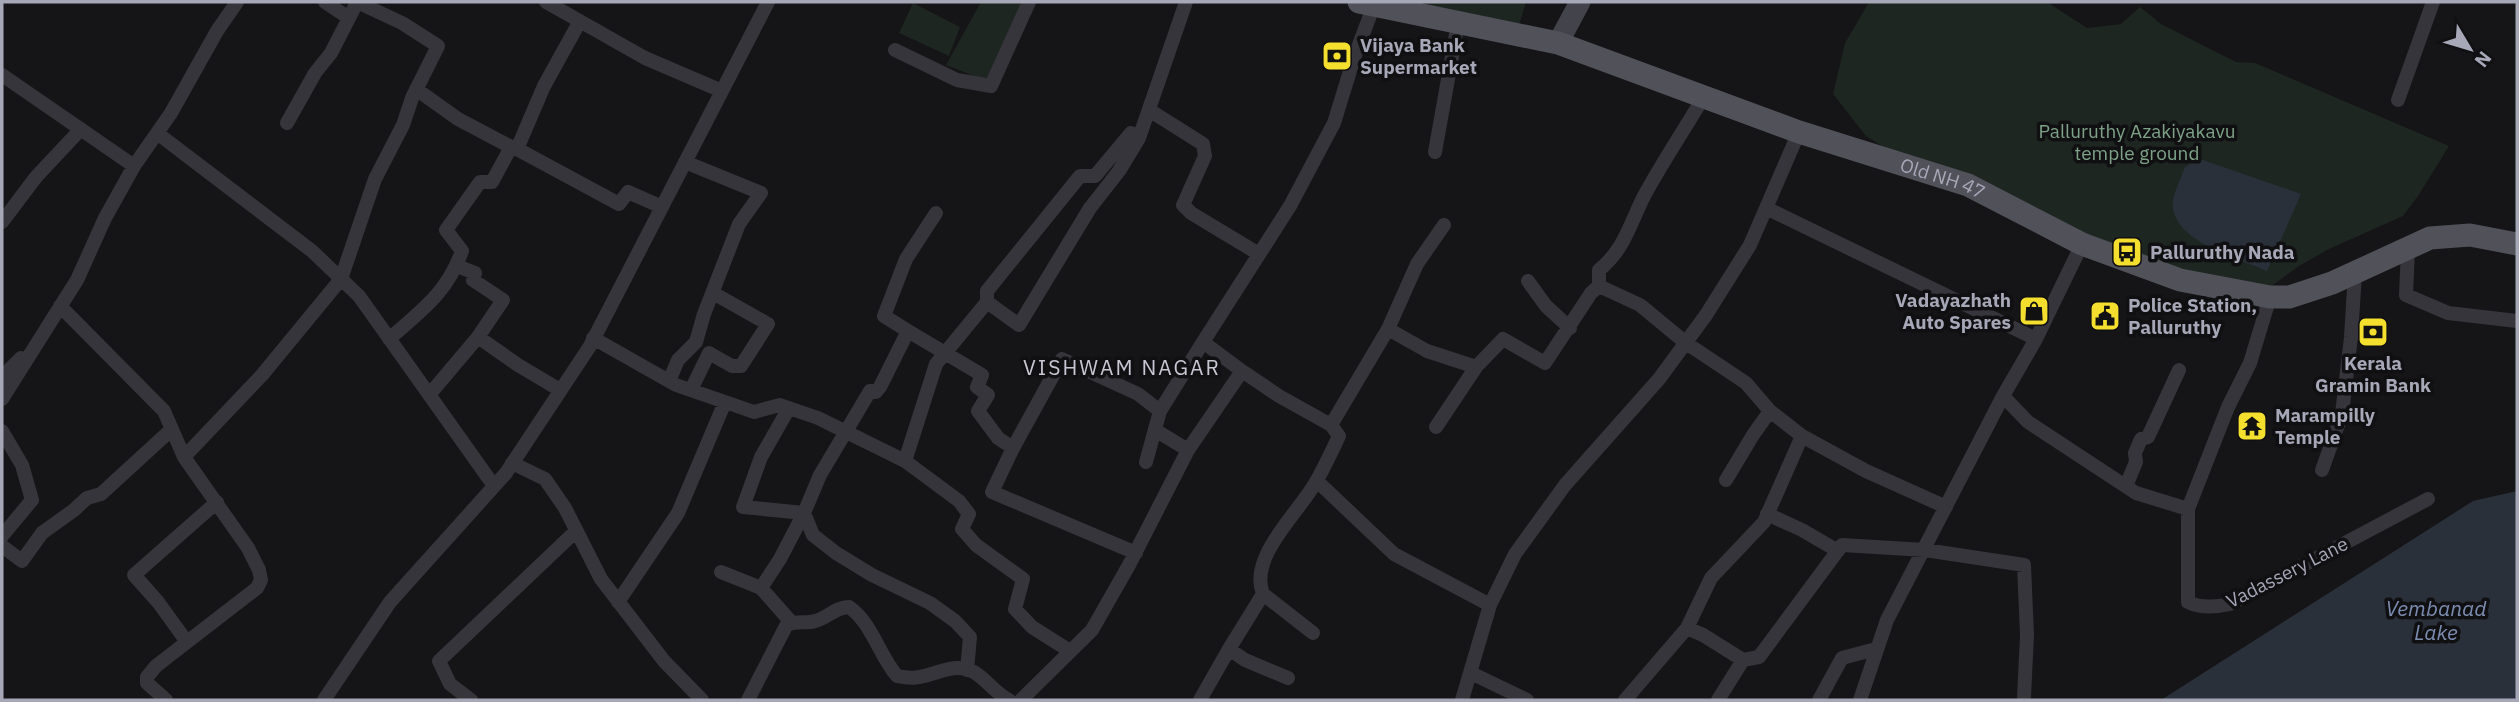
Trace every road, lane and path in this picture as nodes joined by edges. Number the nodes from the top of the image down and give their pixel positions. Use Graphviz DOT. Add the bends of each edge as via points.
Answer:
graph roads {
  1 [pos="324,2"];
  2 [pos="546,2"];
  3 [pos="768,2"];
  4 [pos="1029,2"];
  5 [pos="1186,2"];
  6 [pos="1580,2"];
  7 [pos="2433,2"];
  8 [pos="233,3"];
  9 [pos="1366,4"];
  10 [pos="349,18"];
  11 [pos="580,21"];
  12 [pos="1458,23"];
  13 [pos="1558,43"];
  14 [pos="895,50"];
  15 [pos="2,75"];
  16 [pos="416,89"];
  17 [pos="722,91"];
  18 [pos="1703,97"];
  19 [pos="2398,100"];
  20 [pos="1149,110"];
  21 [pos="287,122"];
  22 [pos="81,129"];
  23 [pos="1799,132"];
  24 [pos="157,133"];
  25 [pos="1139,138"];
  26 [pos="514,148"];
  27 [pos="1435,152"];
  28 [pos="685,162"];
  29 [pos="134,166"];
  30 [pos="662,207"];
  31 [pos="1766,208"];
  32 [pos="936,213"];
  33 [pos="2,222"];
  34 [pos="1444,225"];
  35 [pos="2082,244"];
  36 [pos="2517,244"];
  37 [pos="2407,249"];
  38 [pos="1259,254"];
  39 [pos="457,266"];
  40 [pos="2355,273"];
  41 [pos="341,279"];
  42 [pos="1528,281"];
  43 [pos="1599,286"];
  44 [pos="713,293"];
  45 [pos="2270,297"];
  46 [pos="987,302"];
  47 [pos="60,306"];
  48 [pos="2517,321"];
  49 [pos="1570,328"];
  50 [pos="1388,329"];
  51 [pos="908,331"];
  52 [pos="478,337"];
  53 [pos="593,338"];
  54 [pos="389,339"];
  55 [pos="2036,339"];
  56 [pos="1203,342"];
  57 [pos="1686,343"];
  58 [pos="35,344"];
  59 [pos="944,354"];
  60 [pos="1476,367"];
  61 [pos="2179,370"];
  62 [pos="1242,371"];
  63 [pos="2,377"];
  64 [pos="669,381"];
  65 [pos="560,390"];
  66 [pos="691,390"];
  67 [pos="429,395"];
  68 [pos="2003,396"];
  69 [pos="2,399"];
  70 [pos="725,402"];
  71 [pos="789,408"];
  72 [pos="1160,411"];
  73 [pos="1770,411"];
  74 [pos="1331,425"];
  75 [pos="1436,427"];
  76 [pos="172,429"];
  77 [pos="1155,430"];
  78 [pos="2,431"];
  79 [pos="848,433"];
  80 [pos="1802,436"];
  81 [pos="1013,448"];
  82 [pos="1188,450"];
  83 [pos="184,457"];
  84 [pos="905,461"];
  85 [pos="1146,462"];
  86 [pos="512,463"];
  87 [pos="2322,470"];
  88 [pos="1317,481"];
  89 [pos="1726,481"];
  90 [pos="494,486"];
  91 [pos="2126,486"];
  92 [pos="2428,499"];
  93 [pos="217,502"];
  94 [pos="1946,507"];
  95 [pos="2188,509"];
  96 [pos="804,513"];
  97 [pos="1767,514"];
  98 [pos="576,531"];
  99 [pos="2,536"];
  100 [pos="2,546"];
  101 [pos="1925,550"];
  102 [pos="1838,551"];
  103 [pos="1136,553"];
  104 [pos="722,572"];
  105 [pos="761,589"];
  106 [pos="1263,594"];
  107 [pos="618,602"];
  108 [pos="1490,605"];
  109 [pos="791,622"];
  110 [pos="1687,628"];
  111 [pos="1313,633"];
  112 [pos="187,642"];
  113 [pos="1228,649"];
  114 [pos="1876,649"];
  115 [pos="1070,651"];
  116 [pos="1744,660"];
  117 [pos="967,670"];
  118 [pos="1471,673"];
  119 [pos="1288,678"];
  120 [pos="2024,697"];
  121 [pos="695,698"];
  122 [pos="166,700"];
  123 [pos="324,700"];
  124 [pos="471,700"];
  125 [pos="748,700"];
  126 [pos="1009,700"];
  127 [pos="1021,700"];
  128 [pos="1200,700"];
  129 [pos="1462,700"];
  130 [pos="1527,700"];
  131 [pos="1625,700"];
  132 [pos="1718,700"];
  133 [pos="1819,700"];
  134 [pos="1860,700"];
  1 -- 10 [label="street"];
  2 -- 11 [label="street"];
  3 -- 17 [label="street"];
  4 -- 14 [label="street" via="991,86 957,80"];
  5 -- 20 [label="street"];
  6 -- 13 [label="main road"];
  7 -- 19 [label="street"];
  8 -- 24 [label="street"];
  9 -- 12 [label="main road, Old NH 47"];
  9 -- 38 [label="street" via="1334,123"];
  10 -- 16 [label="street" via="357,2 438,46"];
  10 -- 21 [label="street"];
  11 -- 17 [label="street" via="645,58"];
  11 -- 26 [label="street"];
  12 -- 13 [label="main road, Old NH 47"];
  12 -- 27 [label="street"];
  13 -- 18 [label="main road, Old NH 47"];
  15 -- 22 [label="street"];
  16 -- 26 [label="street" via="457,119"];
  16 -- 41 [label="street" via="375,178"];
  17 -- 28 [label="street"];
  18 -- 23 [label="main road, Old NH 47"];
  18 -- 43 [label="street" via="1644,197 1624,243 1600,270"];
  20 -- 25 [label="street"];
  20 -- 38 [label="street" via="1203,144 1205,156 1183,205"];
  22 -- 29 [label="street"];
  22 -- 33 [label="street"];
  23 -- 31 [label="street"];
  23 -- 35 [label="main road, Old NH 47" via="1968,185"];
  24 -- 29 [label="street"];
  24 -- 41 [label="street" via="312,251"];
  25 -- 46 [label="street" via="1131,133 1095,176 1080,176 987,291"];
  25 -- 46 [label="street" via="1019,325"];
  26 -- 30 [label="street" via="619,204 628,192"];
  26 -- 39 [label="street" via="492,182 480,182 446,230 462,251"];
  28 -- 30 [label="street"];
  28 -- 44 [label="street" via="761,193 740,224"];
  29 -- 47 [label="street"];
  30 -- 53 [label="street"];
  31 -- 55 [label="street"];
  31 -- 57 [label="street" via="1750,245"];
  32 -- 51 [label="street" via="906,259 884,317"];
  34 -- 50 [label="street" via="1417,264"];
  35 -- 45 [label="main road, Old NH 47" via="2180,280"];
  35 -- 55 [label="street"];
  36 -- 37 [label="main road, Old NH 47" via="2470,235 2430,239"];
  37 -- 40 [label="main road, Old NH 47"];
  37 -- 48 [label="street" via="2406,295 2448,313"];
  38 -- 56 [label="street"];
  39 -- 52 [label="street" via="475,273 473,280 503,300"];
  39 -- 54 [label="street" via="437,296"];
  40 -- 45 [label="main road, Old NH 47" via="2289,297"];
  40 -- 87 [label="street" via="2342,414"];
  41 -- 54 [label="street"];
  41 -- 83 [label="street" via="261,375"];
  42 -- 49 [label="street"];
  43 -- 49 [label="street"];
  43 -- 57 [label="street" via="1640,305"];
  44 -- 64 [label="street" via="696,342 678,360"];
  44 -- 66 [label="street" via="768,324 741,366 709,353"];
  45 -- 95 [label="street" via="2250,363"];
  46 -- 59 [label="street"];
  47 -- 58 [label="street"];
  47 -- 76 [label="street" via="164,411"];
  49 -- 60 [label="street" via="1545,363 1503,339"];
  50 -- 60 [label="street" via="1427,352"];
  50 -- 74 [label="street"];
  51 -- 59 [label="street"];
  51 -- 79 [label="street" via="880,387 870,391"];
  52 -- 65 [label="street"];
  52 -- 67 [label="street"];
  53 -- 64 [label="street"];
  53 -- 65 [label="street"];
  54 -- 67 [label="street"];
  55 -- 68 [label="street"];
  56 -- 62 [label="street"];
  56 -- 72 [label="street"];
  57 -- 73 [label="street" via="1746,383"];
  57 -- 108 [label="street" via="1565,485 1516,554"];
  58 -- 63 [label="street"];
  58 -- 69 [label="street"];
  59 -- 81 [label="street" via="982,375 977,387 988,395 978,411 998,438"];
  59 -- 84 [label="street" via="936,364"];
  60 -- 75 [label="street"];
  61 -- 91 [label="street" via="2148,438 2141,439"];
  62 -- 74 [label="street"];
  62 -- 82 [label="street"];
  64 -- 66 [label="street"];
  65 -- 86 [label="street"];
  66 -- 70 [label="street"];
  67 -- 90 [label="street"];
  68 -- 91 [label="street" via="2028,422"];
  68 -- 94 [label="street"];
  70 -- 71 [label="street" via="754,412 780,405"];
  70 -- 107 [label="street" via="678,513"];
  71 -- 79 [label="street"];
  71 -- 96 [label="street" via="761,457 743,507"];
  72 -- 77 [label="street"];
  72 -- 81 [label="street" via="1138,394 1062,359"];
  73 -- 80 [label="street"];
  73 -- 89 [label="street"];
  74 -- 88 [label="street" via="1339,436"];
  76 -- 83 [label="street"];
  76 -- 100 [label="street" via="101,494 87,498 42,533 22,562"];
  77 -- 82 [label="street"];
  77 -- 85 [label="street"];
  78 -- 99 [label="street" via="22,465 32,500"];
  79 -- 84 [label="street"];
  79 -- 96 [label="street" via="820,475"];
  80 -- 94 [label="street"];
  80 -- 97 [label="street"];
  81 -- 103 [label="street" via="992,492"];
  82 -- 103 [label="street"];
  83 -- 93 [label="street"];
  84 -- 115 [label="street" via="959,501 969,514 962,528 976,545 1023,579 1015,609 1032,627"];
  86 -- 90 [label="street"];
  86 -- 98 [label="street" via="545,479"];
  88 -- 106 [label="street" via="1263,559 1259,580"];
  88 -- 108 [label="street" via="1394,554"];
  90 -- 123 [label="street" via="390,602"];
  91 -- 95 [label="street"];
  92 -- 95 [label="street, Vadassery Lane" via="2218,607 2188,602"];
  93 -- 112 [label="street" via="248,548 261,580 247,597"];
  93 -- 112 [label="street" via="134,575"];
  94 -- 101 [label="street"];
  96 -- 105 [label="street"];
  96 -- 117 [label="street" via="813,535 836,553 955,621 970,637"];
  97 -- 102 [label="street"];
  97 -- 110 [label="street" via="1711,578"];
  98 -- 107 [label="street"];
  98 -- 124 [label="street" via="439,661 450,684"];
  101 -- 102 [label="street" via="1842,545"];
  101 -- 114 [label="street"];
  101 -- 120 [label="street" via="2024,565"];
  102 -- 116 [label="street" via="1759,657"];
  103 -- 115 [label="street" via="1092,630"];
  104 -- 105 [label="street"];
  105 -- 109 [label="street"];
  106 -- 111 [label="street"];
  106 -- 113 [label="street"];
  107 -- 121 [label="street"];
  108 -- 118 [label="street"];
  109 -- 117 [label="street" via="818,621 840,607 849,607 865,622 897,676 915,678 944,669"];
  109 -- 125 [label="street"];
  110 -- 116 [label="street"];
  110 -- 131 [label="street"];
  112 -- 122 [label="street" via="147,677 147,683"];
  113 -- 119 [label="street"];
  113 -- 128 [label="street"];
  114 -- 133 [label="street" via="1842,658"];
  114 -- 134 [label="street"];
  115 -- 127 [label="street"];
  116 -- 132 [label="street"];
  117 -- 126 [label="street"];
  118 -- 129 [label="street"];
  118 -- 130 [label="street"];
}
